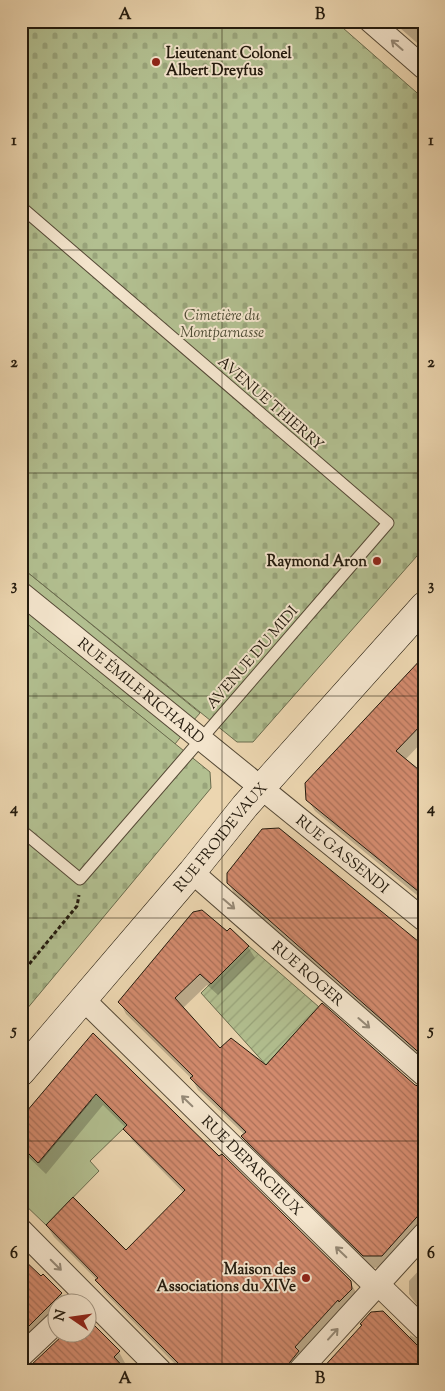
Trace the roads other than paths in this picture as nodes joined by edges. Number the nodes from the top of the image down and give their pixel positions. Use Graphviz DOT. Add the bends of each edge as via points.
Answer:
graph roads {
  1 [pos="370,21"];
  2 [pos="424,68"];
  3 [pos="21,207"];
  4 [pos="388,523"];
  5 [pos="21,593"];
  6 [pos="424,606"];
  7 [pos="201,739"];
  8 [pos="261,788"];
  9 [pos="21,830"];
  10 [pos="192,872"];
  11 [pos="424,920"];
  12 [pos="84,1000"];
  13 [pos="21,1072"];
  14 [pos="424,1075"];
  15 [pos="21,1230"];
  16 [pos="424,1234"];
  17 [pos="376,1285"];
  18 [pos="76,1294"];
  19 [pos="98,1315"];
  20 [pos="424,1329"];
  21 [pos="48,1330"];
  22 [pos="21,1356"];
  23 [pos="160,1370"];
  24 [pos="300,1370"];
  2 -- 1 [label="street, one-way"];
  3 -- 4 [label="lane, AVENUE THIERRY"];
  4 -- 7 [label="lane, AVENUE DU MIDI"];
  5 -- 7 [label="street, RUE ÉMILE RICHARD"];
  6 -- 8 [label="main road, RUE FROIDEVAUX"];
  7 -- 8 [label="street, RUE ÉMILE RICHARD"];
  7 -- 9 [label="lane, AVENUE DU MIDI" via="80,879"];
  8 -- 10 [label="main road, RUE FROIDEVAUX"];
  8 -- 11 [label="street, RUE GASSENDI"];
  10 -- 12 [label="main road, RUE FROIDEVAUX"];
  10 -- 14 [label="street, RUE ROGER, one-way"];
  12 -- 13 [label="main road, RUE FROIDEVAUX"];
  17 -- 12 [label="street, RUE DEPARCIEUX, one-way"];
  15 -- 18 [label="street, one-way"];
  16 -- 17 [label="street"];
  17 -- 20 [label="street, RUE DEPARCIEUX"];
  24 -- 17 [label="street, one-way"];
  19 -- 23 [label="street"];
  21 -- 22 [label="street"];
}
